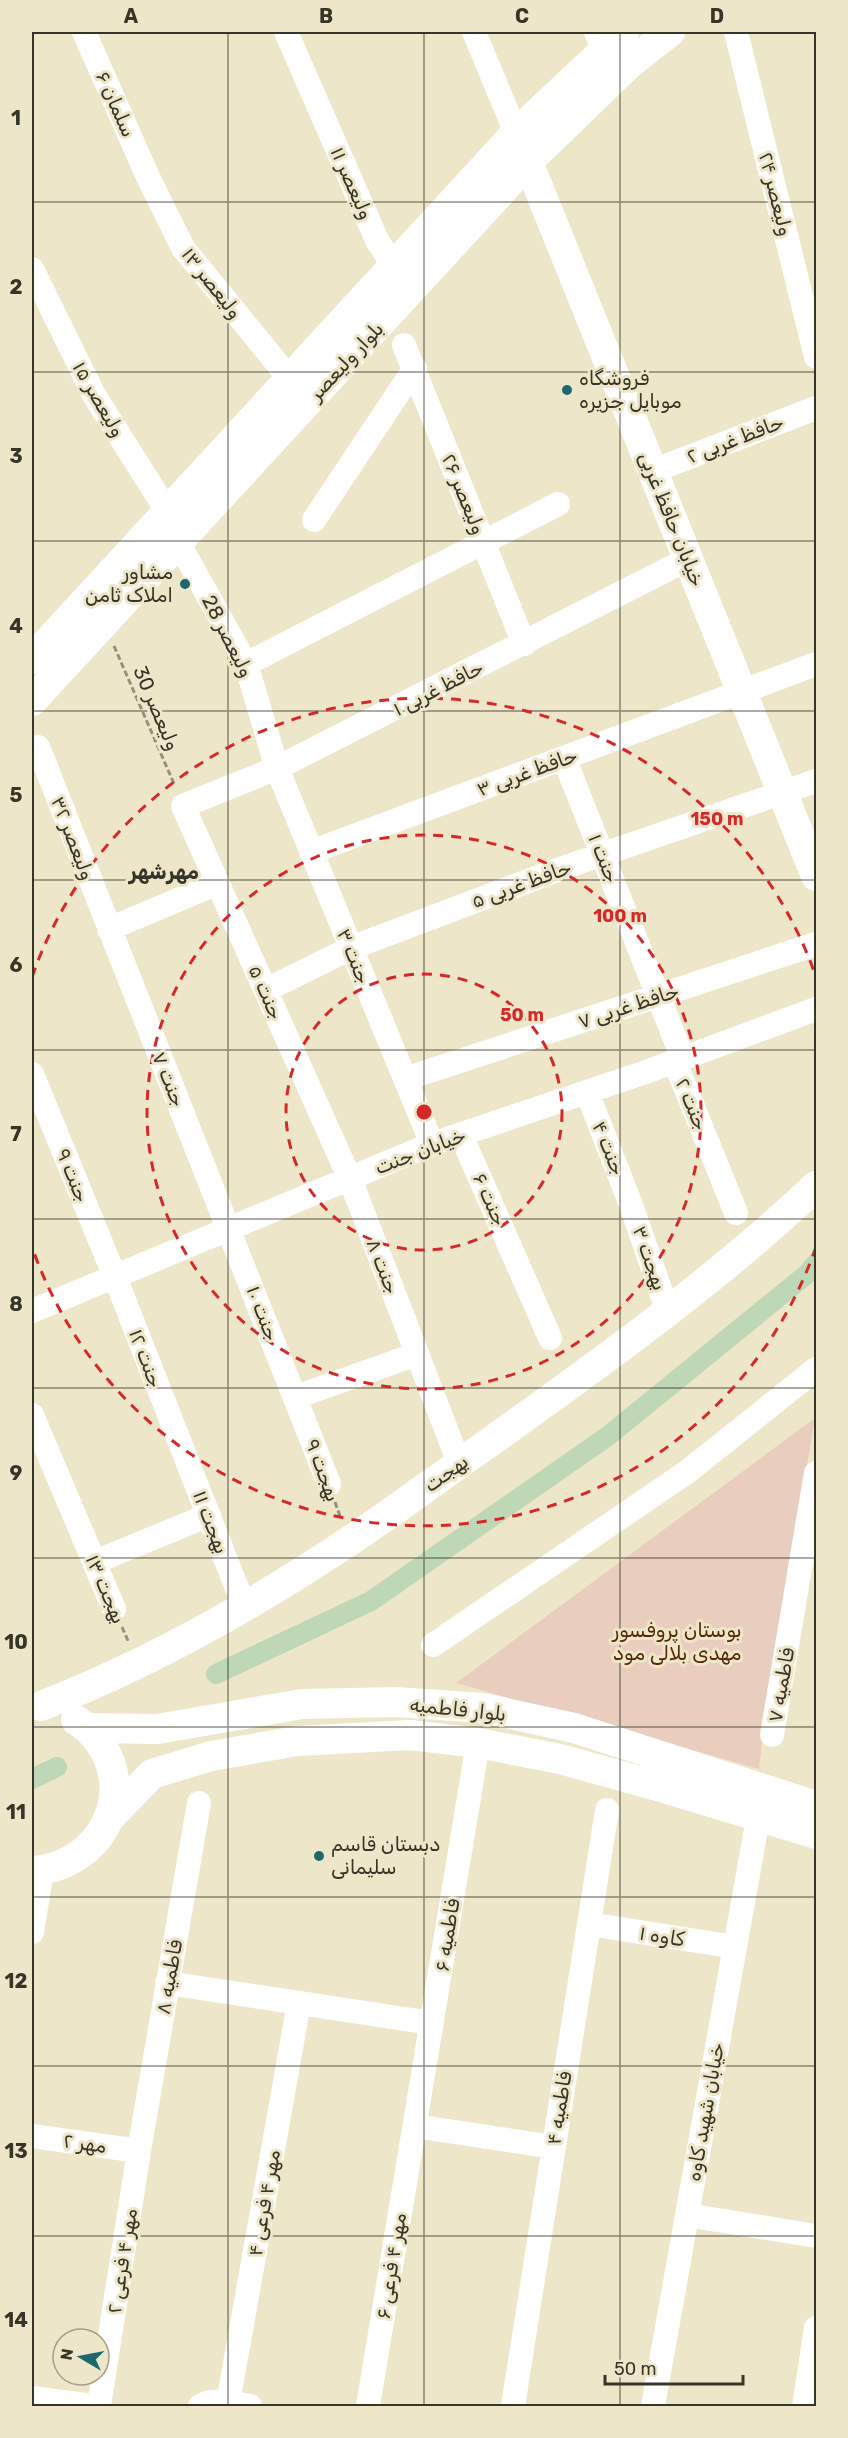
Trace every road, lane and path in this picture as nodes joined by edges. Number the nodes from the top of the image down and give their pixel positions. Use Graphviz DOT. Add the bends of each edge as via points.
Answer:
graph roads {
  1 [pos="84,32"];
  2 [pos="286,32"];
  3 [pos="474,32"];
  4 [pos="670,32"];
  5 [pos="736,32"];
  6 [pos="608,37"];
  7 [pos="516,133"];
  8 [pos="528,163"];
  9 [pos="148,177"];
  10 [pos="394,267"];
  11 [pos="34,280"];
  12 [pos="404,345"];
  13 [pos="816,357"];
  14 [pos="415,368"];
  15 [pos="290,379"];
  16 [pos="816,408"];
  17 [pos="653,471"];
  18 [pos="558,504"];
  19 [pos="167,511"];
  20 [pos="314,520"];
  21 [pos="483,541"];
  22 [pos="178,542"];
  23 [pos="688,559"];
  24 [pos="104,623"];
  25 [pos="524,644"];
  26 [pos="32,659"];
  27 [pos="246,664"];
  28 [pos="816,664"];
  29 [pos="742,692"];
  30 [pos="32,701"];
  31 [pos="38,747"];
  32 [pos="564,758"];
  33 [pos="277,768"];
  34 [pos="816,781"];
  35 [pos="783,793"];
  36 [pos="183,806"];
  37 [pos="311,852"];
  38 [pos="602,855"];
  39 [pos="816,876"];
  40 [pos="218,883"];
  41 [pos="109,929"];
  42 [pos="816,944"];
  43 [pos="351,948"];
  44 [pos="266,990"];
  45 [pos="658,996"];
  46 [pos="816,1010"];
  47 [pos="679,1060"];
  48 [pos="32,1074"];
  49 [pos="405,1079"];
  50 [pos="587,1092"];
  51 [pos="461,1134"];
  52 [pos="432,1144"];
  53 [pos="350,1179"];
  54 [pos="816,1186"];
  55 [pos="631,1204"];
  56 [pos="735,1214"];
  57 [pos="230,1229"];
  58 [pos="115,1277"];
  59 [pos="32,1311"];
  60 [pos="668,1312"];
  61 [pos="550,1338"];
  62 [pos="417,1354"];
  63 [pos="816,1369"];
  64 [pos="296,1397"];
  65 [pos="32,1415"];
  66 [pos="177,1438"];
  67 [pos="459,1463"];
  68 [pos="816,1473"];
  69 [pos="329,1484"];
  70 [pos="209,1515"];
  71 [pos="349,1542"];
  72 [pos="94,1562"];
  73 [pos="807,1584"];
  74 [pos="244,1606"];
  75 [pos="114,1609"];
  76 [pos="433,1646"];
  77 [pos="138,1664"];
  78 [pos="36,1706"];
  79 [pos="88,1728"];
  80 [pos="772,1735"];
  81 [pos="478,1743"];
  82 [pos="199,1803"];
  83 [pos="816,1806"];
  84 [pos="607,1810"];
  85 [pos="109,1818"];
  86 [pos="758,1818"];
  87 [pos="816,1834"];
  88 [pos="37,1871"];
  89 [pos="589,1924"];
  90 [pos="32,1932"];
  91 [pos="735,1947"];
  92 [pos="167,1983"];
  93 [pos="299,2003"];
  94 [pos="432,2023"];
  95 [pos="415,2126"];
  96 [pos="32,2136"];
  97 [pos="553,2146"];
  98 [pos="139,2151"];
  99 [pos="687,2215"];
  100 [pos="816,2236"];
  101 [pos="816,2328"];
  102 [pos="32,2398"];
  103 [pos="809,2398"];
  104 [pos="239,2405"];
  105 [pos="94,2406"];
  106 [pos="99,2406"];
  107 [pos="200,2406"];
  108 [pos="368,2406"];
  109 [pos="513,2406"];
  110 [pos="653,2406"];
  1 -- 9 [label="street, سلمان ۶"];
  2 -- 10 [label="street, ولیعصر ۱۱" via="377,240"];
  3 -- 7 [label="street"];
  4 -- 8 [label="main road, بلوار ولیعصر" via="629,64"];
  5 -- 13 [label="street, ولیعصر ۲۴"];
  6 -- 7 [label="main road, بلوار ولیعصر"];
  7 -- 8 [label="main road, خیابان حافظ غربی"];
  7 -- 10 [label="main road, بلوار ولیعصر"];
  8 -- 17 [label="main road, خیابان حافظ غربی"];
  8 -- 22 [label="main road, بلوار ولیعصر"];
  9 -- 15 [label="street, ولیعصر ۱۳" via="183,248"];
  10 -- 15 [label="main road, بلوار ولیعصر"];
  11 -- 19 [label="street, ولیعصر ۱۵" via="94,395"];
  12 -- 14 [label="street, ولیعصر ۲۶"];
  14 -- 20 [label="street"];
  14 -- 21 [label="street, ولیعصر ۲۶"];
  15 -- 19 [label="main road, بلوار ولیعصر"];
  16 -- 17 [label="street, حافظ غربی ۲"];
  17 -- 23 [label="main road, خیابان حافظ غربی"];
  18 -- 21 [label="street"];
  19 -- 26 [label="main road, بلوار ولیعصر"];
  21 -- 25 [label="street, ولیعصر ۲۶"];
  21 -- 27 [label="street"];
  22 -- 24 [label="main road, بلوار ولیعصر"];
  22 -- 27 [label="street, ولیعصر 28"];
  23 -- 25 [label="street, حافظ غربی ۱"];
  23 -- 29 [label="main road, خیابان حافظ غربی"];
  24 -- 30 [label="main road, بلوار ولیعصر"];
  24 -- 36 [label="path, ولیعصر 30"];
  25 -- 33 [label="street, حافظ غربی ۱"];
  27 -- 33 [label="street, ولیعصر 28"];
  28 -- 29 [label="street, حافظ غربی ۳"];
  29 -- 32 [label="street, حافظ غربی ۳"];
  29 -- 35 [label="main road, خیابان حافظ غربی"];
  31 -- 41 [label="street, ولیعصر ۳۲"];
  32 -- 37 [label="street, حافظ غربی ۳"];
  32 -- 38 [label="street, جنت ۱"];
  33 -- 36 [label="street, حافظ غربی ۱"];
  33 -- 37 [label="street, جنت ۳"];
  34 -- 35 [label="street, حافظ غربی ۵"];
  35 -- 38 [label="street, حافظ غربی ۵"];
  35 -- 39 [label="main road, خیابان حافظ غربی"];
  36 -- 40 [label="street, جنت ۵"];
  37 -- 43 [label="street, جنت ۳"];
  38 -- 43 [label="street, حافظ غربی ۵"];
  38 -- 45 [label="street, جنت ۱"];
  40 -- 41 [label="street"];
  40 -- 44 [label="street, جنت ۵"];
  41 -- 57 [label="street, جنت ۷"];
  42 -- 45 [label="street, حافظ غربی ۷"];
  43 -- 44 [label="street, حافظ غربی ۵"];
  43 -- 49 [label="street, جنت ۳"];
  44 -- 53 [label="street, جنت ۵"];
  45 -- 47 [label="street, جنت ۱"];
  45 -- 49 [label="street, حافظ غربی ۷"];
  46 -- 47 [label="street, خیابان جنت"];
  47 -- 50 [label="street, خیابان جنت"];
  47 -- 56 [label="street, جنت ۲"];
  48 -- 58 [label="street, جنت ۹"];
  49 -- 52 [label="street, جنت ۳"];
  50 -- 51 [label="street, خیابان جنت"];
  50 -- 55 [label="street, جنت ۴"];
  51 -- 52 [label="street, خیابان جنت"];
  51 -- 61 [label="street, جنت ۶"];
  52 -- 53 [label="street, خیابان جنت"];
  53 -- 57 [label="street, خیابان جنت"];
  53 -- 62 [label="street, جنت ۸"];
  54 -- 60 [label="main road, بهجت" via="772,1228"];
  55 -- 60 [label="street, بهجت ۳"];
  57 -- 58 [label="street, خیابان جنت"];
  57 -- 64 [label="street, جنت ۱۰"];
  58 -- 59 [label="street, خیابان جنت"];
  58 -- 66 [label="street, جنت ۱۲"];
  60 -- 67 [label="main road, بهجت"];
  62 -- 64 [label="street"];
  62 -- 67 [label="street, جنت ۸"];
  63 -- 76 [label="street" via="687,1472"];
  64 -- 69 [label="street, بهجت ۹"];
  65 -- 72 [label="street, بهجت ۱۳"];
  66 -- 70 [label="street, بهجت ۱۱"];
  67 -- 71 [label="main road, بهجت"];
  68 -- 73 [label="street, فاطمیه ۷"];
  69 -- 71 [label="path, بهجت ۹"];
  70 -- 72 [label="street"];
  70 -- 74 [label="street, بهجت ۱۱"];
  71 -- 74 [label="main road, بهجت"];
  72 -- 75 [label="street, بهجت ۱۳"];
  73 -- 80 [label="street, فاطمیه ۷"];
  74 -- 77 [label="main road, بهجت"];
  75 -- 77 [label="path, بهجت ۱۳"];
  77 -- 78 [label="main road, بهجت" via="89,1688"];
  78 -- 79 [label="main road" via="66,1713"];
  79 -- 83 [label="main road, بلوار فاطمیه" via="157,1729 302,1704 396,1702 483,1708 574,1728"];
  79 -- 85 [label="main road" via="101,1743 114,1779"];
  81 -- 85 [label="main road, بلوار فاطمیه" via="410,1735 297,1741 211,1755 152,1774"];
  81 -- 86 [label="main road, بلوار فاطمیه" via="560,1759"];
  81 -- 94 [label="street, فاطمیه ۶"];
  82 -- 92 [label="street, فاطمیه ۸"];
  84 -- 89 [label="street, فاطمیه ۴"];
  85 -- 88 [label="main road" via="96,1841 76,1859"];
  86 -- 87 [label="main road, بلوار فاطمیه"];
  86 -- 91 [label="street, خیابان شهید کاوه"];
  88 -- 90 [label="street"];
  89 -- 91 [label="street, کاوه ۱"];
  89 -- 97 [label="street, فاطمیه ۴"];
  91 -- 99 [label="street, خیابان شهید کاوه"];
  92 -- 93 [label="street"];
  92 -- 98 [label="street, فاطمیه ۸"];
  93 -- 94 [label="street"];
  93 -- 104 [label="street, مهر ۴ فرعی ۴"];
  94 -- 95 [label="street, فاطمیه ۶"];
  95 -- 97 [label="street"];
  95 -- 108 [label="street, مهر ۴ فرعی ۶"];
  96 -- 98 [label="street, مهر ۲"];
  97 -- 109 [label="street, فاطمیه ۴"];
  98 -- 106 [label="street, مهر ۴ فرعی ۲"];
  99 -- 100 [label="street"];
  99 -- 110 [label="street, خیابان شهید کاوه"];
  101 -- 103 [label="street"];
  102 -- 105 [label="street"];
  104 -- 107 [label="street" via="218,2401"];
}
